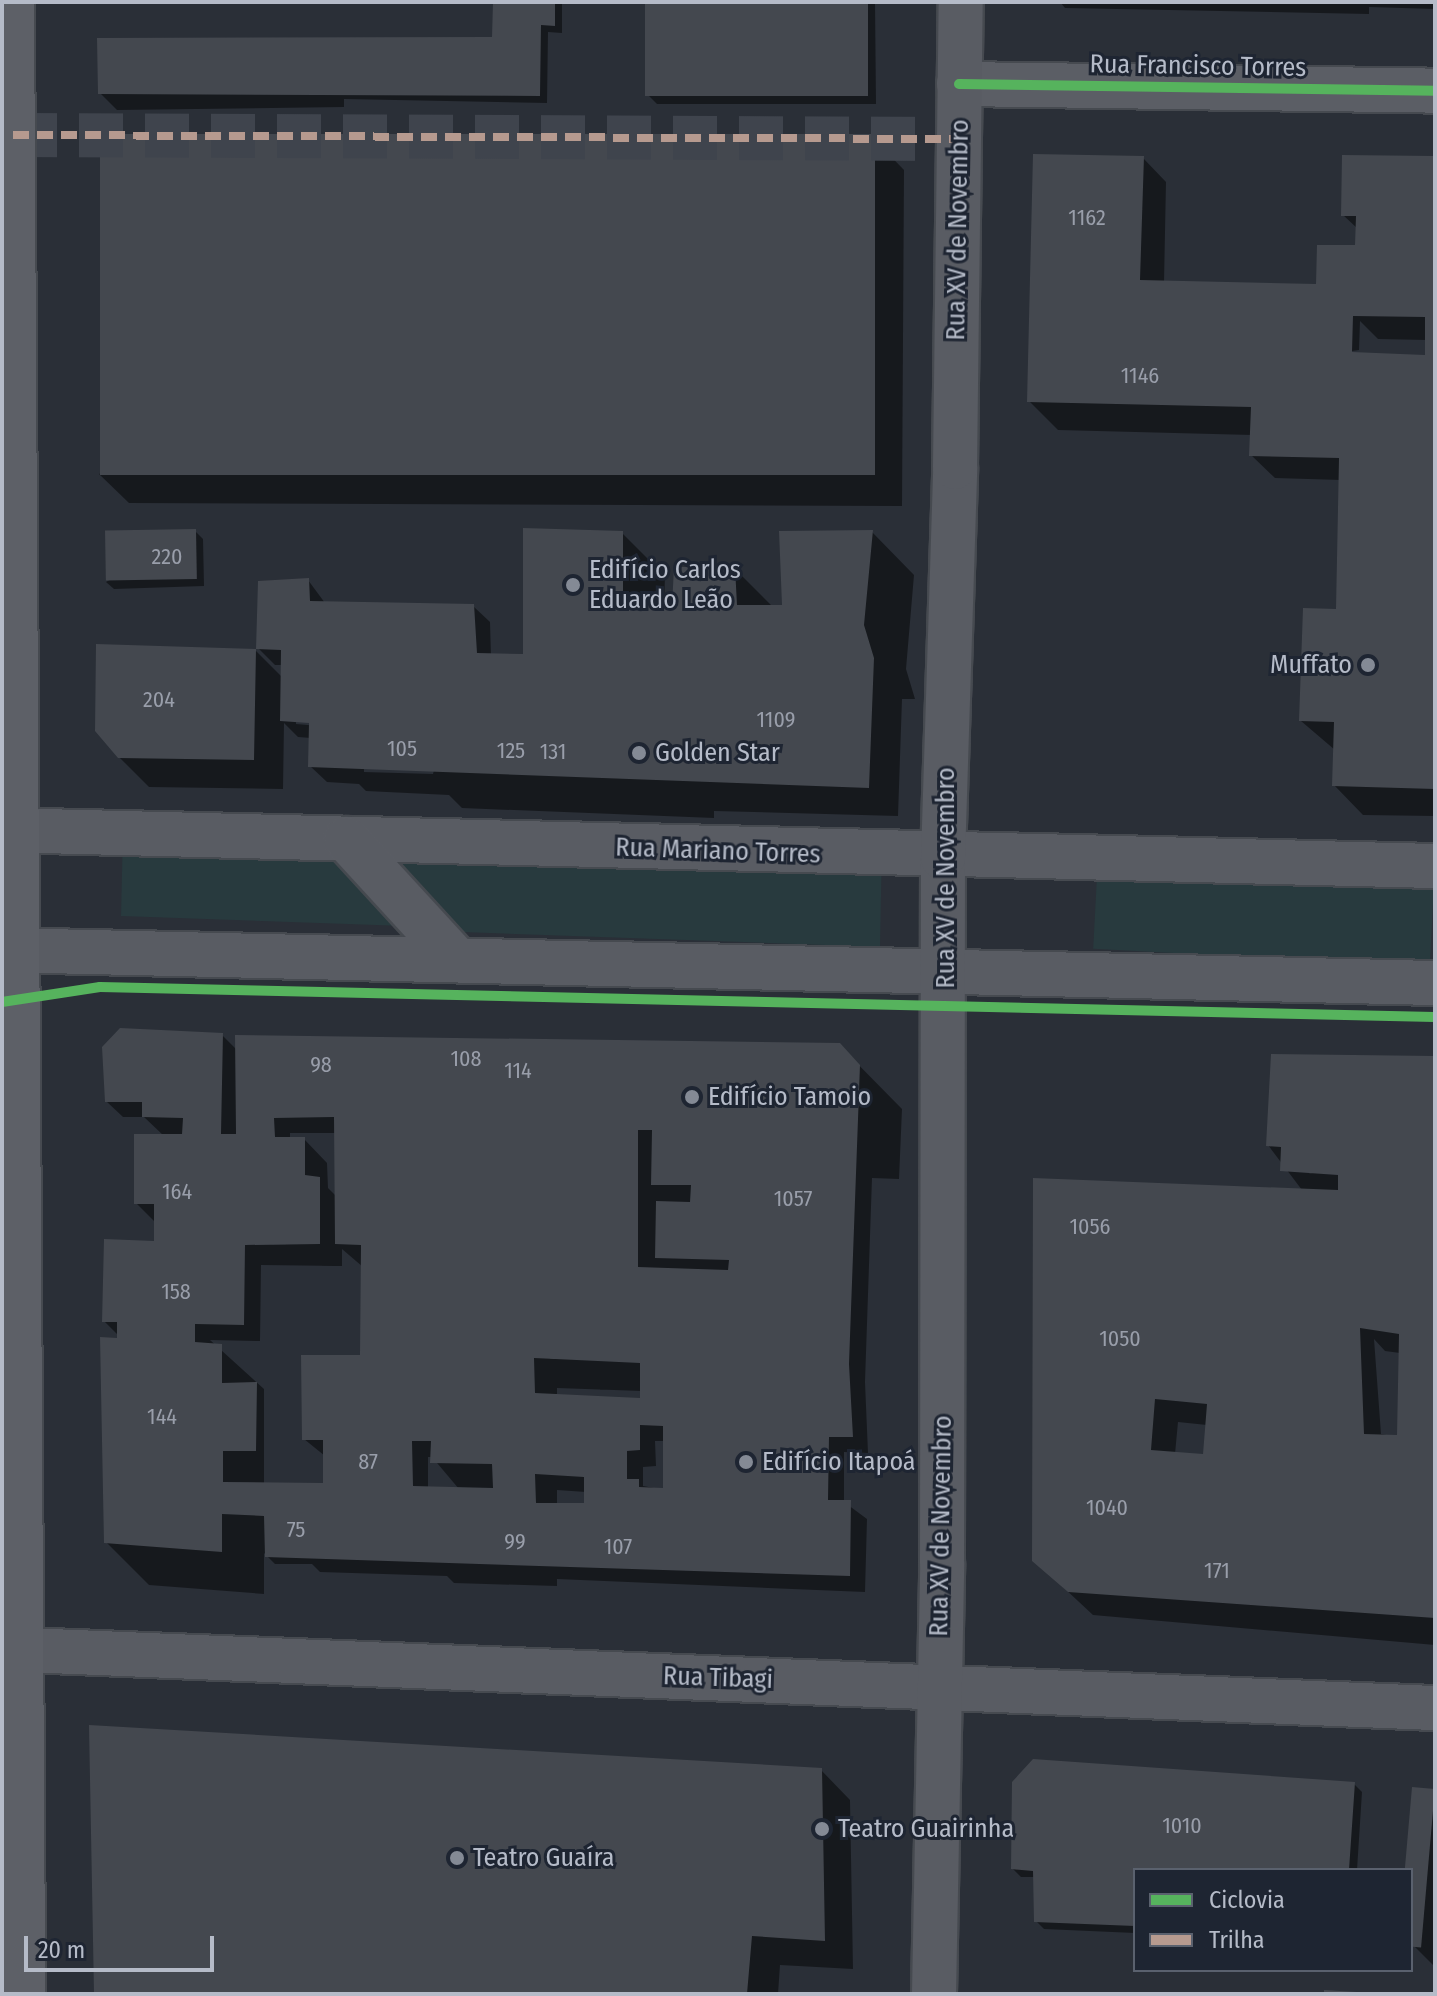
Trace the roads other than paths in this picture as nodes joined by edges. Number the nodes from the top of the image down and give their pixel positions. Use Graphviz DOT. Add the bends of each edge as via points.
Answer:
graph roads {
  1 [pos="12,2"];
  2 [pos="961,2"];
  3 [pos="959,84"];
  4 [pos="1435,91"];
  5 [pos="9,831"];
  6 [pos="346,839"];
  7 [pos="943,858"];
  8 [pos="1435,866"];
  9 [pos="9,950"];
  10 [pos="456,959"];
  11 [pos="945,971"];
  12 [pos="1435,983"];
  13 [pos="11,1649"];
  14 [pos="939,1687"];
  15 [pos="1435,1708"];
  16 [pos="23,1994"];
  17 [pos="934,1994"];
  1 -- 5 [label="main road"];
  2 -- 3 [label="main road, Rua XV de Novembro"];
  3 -- 4 [label="street, Rua Francisco Torres"];
  3 -- 7 [label="main road, Rua XV de Novembro"];
  5 -- 6 [label="main road, Rua Mariano Torres"];
  5 -- 9 [label="main road"];
  6 -- 7 [label="main road, Rua Mariano Torres"];
  6 -- 10 [label="main road"];
  7 -- 8 [label="main road, Rua Mariano Torres"];
  7 -- 11 [label="main road, Rua XV de Novembro"];
  9 -- 10 [label="main road"];
  9 -- 13 [label="main road"];
  10 -- 11 [label="main road"];
  11 -- 12 [label="main road"];
  11 -- 14 [label="main road, Rua XV de Novembro"];
  13 -- 14 [label="main road, Rua Tibagi"];
  13 -- 16 [label="main road"];
  14 -- 15 [label="main road, Rua Tibagi"];
  14 -- 17 [label="main road, Rua XV de Novembro"];
}
